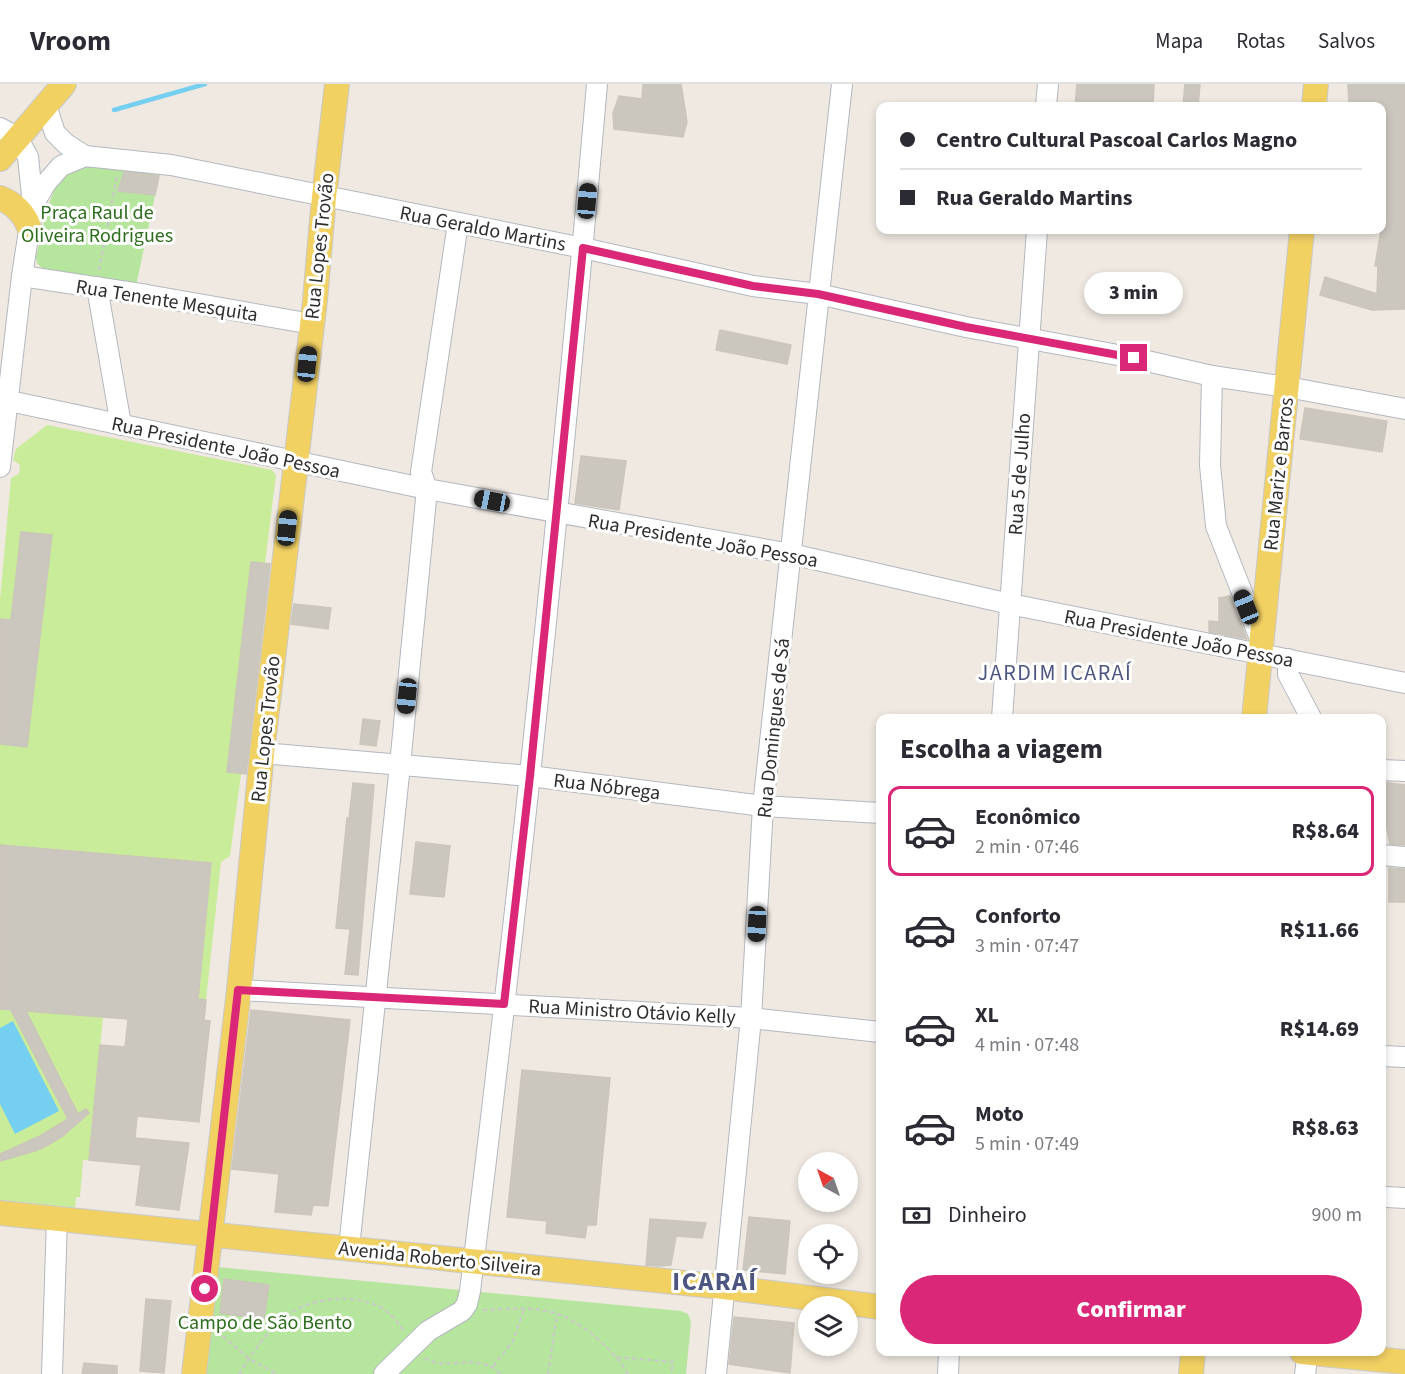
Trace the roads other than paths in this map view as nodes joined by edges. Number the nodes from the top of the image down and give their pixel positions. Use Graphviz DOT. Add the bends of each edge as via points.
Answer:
graph roads {
  1 [pos="64,84"];
  2 [pos="337,84"];
  3 [pos="597,84"];
  4 [pos="842,84"];
  5 [pos="1048,84"];
  6 [pos="1316,84"];
  7 [pos="1046,102"];
  8 [pos="1314,102"];
  9 [pos="46,105"];
  10 [pos="9,133"];
  11 [pos="85,156"];
  12 [pos="0,159"];
  13 [pos="324,197"];
  14 [pos="0,198"];
  15 [pos="31,216"];
  16 [pos="458,223"];
  17 [pos="1037,234"];
  18 [pos="1302,234"];
  19 [pos="583,248"];
  20 [pos="22,276"];
  21 [pos="97,287"];
  22 [pos="818,294"];
  23 [pos="312,324"];
  24 [pos="1029,338"];
  25 [pos="1212,376"];
  26 [pos="1287,387"];
  27 [pos="4,400"];
  28 [pos="1405,409"];
  29 [pos="121,425"];
  30 [pos="294,461"];
  31 [pos="0,467"];
  32 [pos="427,489"];
  33 [pos="556,514"];
  34 [pos="791,554"];
  35 [pos="1010,604"];
  36 [pos="1260,648"];
  37 [pos="1288,659"];
  38 [pos="1405,684"];
  39 [pos="1002,714"];
  40 [pos="1254,714"];
  41 [pos="1309,714"];
  42 [pos="262,753"];
  43 [pos="400,765"];
  44 [pos="1386,770"];
  45 [pos="1405,771"];
  46 [pos="530,776"];
  47 [pos="763,806"];
  48 [pos="876,813"];
  49 [pos="238,990"];
  50 [pos="375,998"];
  51 [pos="504,1004"];
  52 [pos="751,1018"];
  53 [pos="876,1032"];
  54 [pos="1386,1056"];
  55 [pos="1405,1057"];
  56 [pos="0,1214"];
  57 [pos="57,1219"];
  58 [pos="210,1234"];
  59 [pos="349,1248"];
  60 [pos="474,1263"];
  61 [pos="724,1287"];
  62 [pos="876,1306"];
  63 [pos="949,1356"];
  64 [pos="1193,1356"];
  65 [pos="1307,1356"];
  66 [pos="1347,1356"];
  67 [pos="1405,1362"];
  68 [pos="52,1374"];
  69 [pos="194,1374"];
  70 [pos="384,1374"];
  71 [pos="716,1374"];
  72 [pos="948,1374"];
  73 [pos="1191,1374"];
  74 [pos="1305,1374"];
  1 -- 9 [label="main road"];
  2 -- 13 [label="main road, Rua Lopes Trovão"];
  3 -- 19 [label="street"];
  4 -- 22 [label="street, Rua Domingues de Sá"];
  5 -- 7 [label="street"];
  6 -- 8 [label="main road"];
  9 -- 10 [label="main road"];
  9 -- 11 [label="street" via="55,133"];
  10 -- 12 [label="main road"];
  10 -- 15 [label="street" via="28,157"];
  11 -- 13 [label="street, Rua Geraldo Martins" via="171,165"];
  11 -- 15 [label="street" via="61,166 46,183"];
  13 -- 16 [label="street, Rua Geraldo Martins"];
  13 -- 23 [label="main road, Rua Lopes Trovão"];
  14 -- 15 [label="main road"];
  15 -- 20 [label="street"];
  16 -- 19 [label="street, Rua Geraldo Martins"];
  16 -- 32 [label="street" via="421,471"];
  17 -- 24 [label="street, Rua 5 de Julho"];
  18 -- 26 [label="main road, Rua Mariz e Barros"];
  19 -- 22 [label="street, Rua Geraldo Martins" via="753,286"];
  19 -- 33 [label="street"];
  20 -- 21 [label="street, Rua Tenente Mesquita"];
  20 -- 27 [label="street"];
  21 -- 23 [label="street, Rua Tenente Mesquita"];
  21 -- 29 [label="street"];
  22 -- 24 [label="street, Rua Geraldo Martins"];
  22 -- 34 [label="street, Rua Domingues de Sá"];
  23 -- 30 [label="main road, Rua Lopes Trovão"];
  24 -- 25 [label="street, Rua Geraldo Martins"];
  24 -- 35 [label="street, Rua 5 de Julho"];
  25 -- 26 [label="street, Rua Geraldo Martins"];
  25 -- 36 [label="street" via="1210,465 1216,526"];
  26 -- 28 [label="street, Rua Geraldo Martins"];
  26 -- 36 [label="main road, Rua Mariz e Barros"];
  27 -- 29 [label="street, Rua Presidente João Pessoa"];
  27 -- 31 [label="street"];
  29 -- 30 [label="street, Rua Presidente João Pessoa"];
  30 -- 32 [label="street, Rua Presidente João Pessoa"];
  30 -- 42 [label="main road, Rua Lopes Trovão"];
  32 -- 33 [label="street, Rua Presidente João Pessoa"];
  32 -- 43 [label="street"];
  33 -- 34 [label="street, Rua Presidente João Pessoa"];
  33 -- 46 [label="street"];
  34 -- 35 [label="street, Rua Presidente João Pessoa"];
  34 -- 47 [label="street, Rua Domingues de Sá"];
  35 -- 36 [label="street, Rua Presidente João Pessoa"];
  35 -- 39 [label="street, Rua 5 de Julho"];
  36 -- 37 [label="street, Rua Presidente João Pessoa"];
  36 -- 40 [label="main road, Rua Mariz e Barros"];
  37 -- 38 [label="street, Rua Presidente João Pessoa"];
  37 -- 41 [label="street" via="1288,674"];
  42 -- 43 [label="street, Rua Nóbrega"];
  42 -- 49 [label="main road, Rua Lopes Trovão"];
  43 -- 46 [label="street, Rua Nóbrega"];
  43 -- 50 [label="street"];
  44 -- 45 [label="street"];
  46 -- 47 [label="street, Rua Nóbrega"];
  46 -- 51 [label="street"];
  47 -- 48 [label="street, Rua Nóbrega"];
  47 -- 52 [label="street, Rua Domingues de Sá"];
  49 -- 50 [label="street, Rua Ministro Otávio Kelly"];
  49 -- 58 [label="main road, Rua Lopes Trovão"];
  50 -- 51 [label="street, Rua Ministro Otávio Kelly"];
  50 -- 59 [label="street"];
  51 -- 52 [label="street, Rua Ministro Otávio Kelly"];
  51 -- 60 [label="street"];
  52 -- 53 [label="street, Rua Ministro Otávio Kelly"];
  52 -- 61 [label="street, Rua Domingues de Sá"];
  54 -- 55 [label="street"];
  56 -- 57 [label="main road, Avenida Roberto Silveira"];
  57 -- 58 [label="main road, Avenida Roberto Silveira"];
  57 -- 68 [label="street"];
  58 -- 59 [label="main road, Avenida Roberto Silveira"];
  58 -- 69 [label="main road, Rua Lopes Trovão"];
  59 -- 60 [label="main road, Avenida Roberto Silveira"];
  60 -- 61 [label="main road, Avenida Roberto Silveira"];
  60 -- 70 [label="street" via="467,1304 462,1311 428,1331"];
  61 -- 62 [label="main road, Avenida Roberto Silveira"];
  61 -- 71 [label="street, Rua Domingues de Sá"];
  63 -- 72 [label="street"];
  64 -- 73 [label="main road"];
  65 -- 74 [label="street"];
  66 -- 67 [label="main road"];
}
